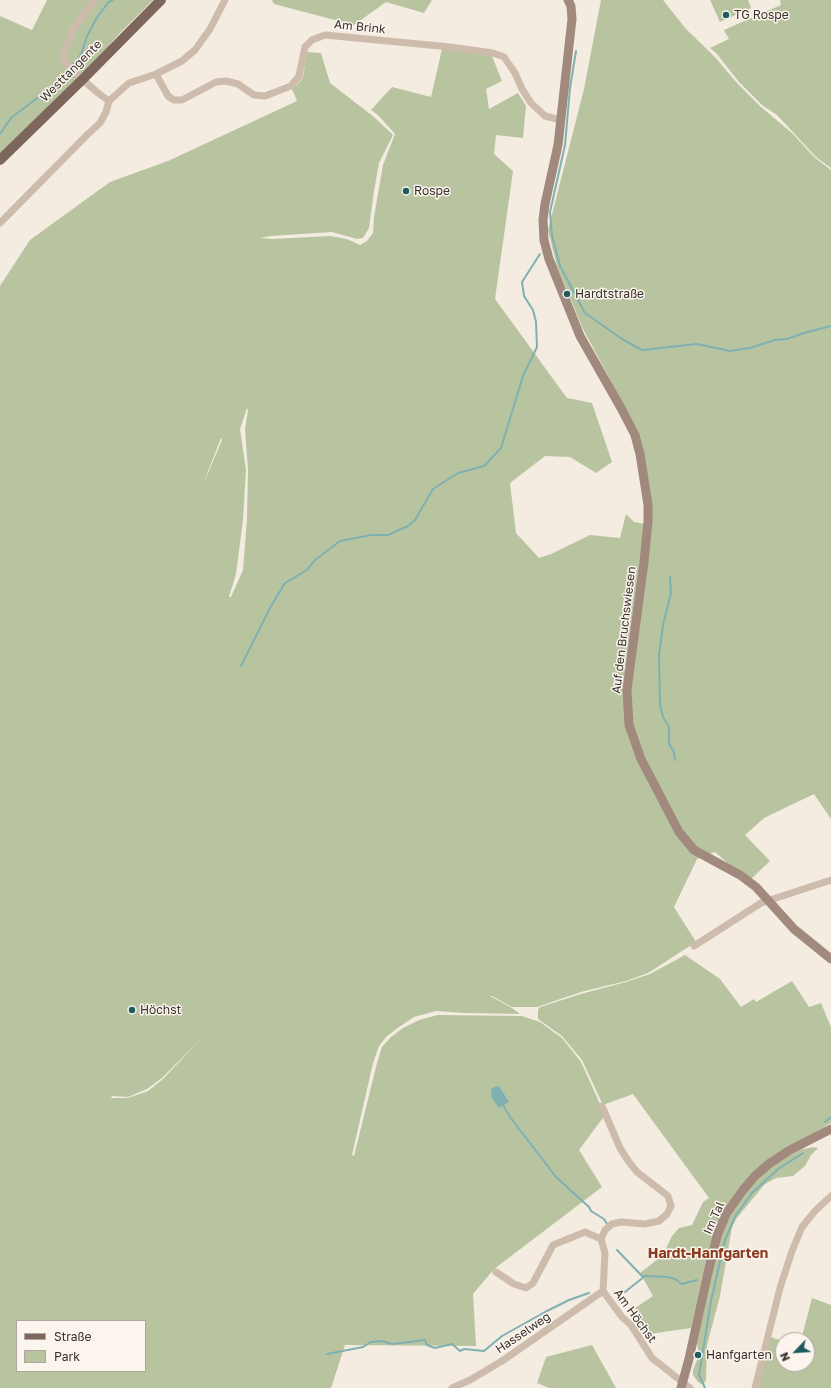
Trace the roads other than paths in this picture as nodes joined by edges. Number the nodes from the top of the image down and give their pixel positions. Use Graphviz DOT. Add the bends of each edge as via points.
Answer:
graph roads {
  1 [pos="94,0"];
  2 [pos="161,0"];
  3 [pos="225,0"];
  4 [pos="568,0"];
  5 [pos="156,74"];
  6 [pos="82,79"];
  7 [pos="109,101"];
  8 [pos="561,120"];
  9 [pos="0,160"];
  10 [pos="0,223"];
  11 [pos="831,880"];
  12 [pos="769,900"];
  13 [pos="694,946"];
  14 [pos="831,959"];
  15 [pos="602,1106"];
  16 [pos="831,1129"];
  17 [pos="831,1196"];
  18 [pos="601,1239"];
  19 [pos="496,1272"];
  20 [pos="603,1291"];
  21 [pos="685,1386"];
  22 [pos="452,1388"];
  23 [pos="755,1388"];
  1 -- 6 [label="street" via="73,29 63,54 67,64"];
  2 -- 6 [label="main road, Westtangente"];
  3 -- 5 [label="street" via="210,29 195,50 182,61"];
  4 -- 8 [label="street" via="572,19"];
  5 -- 7 [label="street" via="129,83"];
  5 -- 8 [label="street, Am Brink" via="168,96 174,100 182,100 216,82 226,81 238,84 254,95 265,96 291,86 299,76 305,47 312,40 325,34 450,47 504,57 531,103 545,116"];
  6 -- 7 [label="street"];
  6 -- 9 [label="main road, Westtangente"];
  7 -- 10 [label="street" via="100,123"];
  8 -- 12 [label="street, Auf den Bruchswiesen" via="544,215 544,240 580,336 635,435 648,505 644,562 627,690 629,725 642,759 679,832 694,850 740,875"];
  11 -- 12 [label="street"];
  12 -- 13 [label="street"];
  12 -- 14 [label="street, Auf den Bruchswiesen" via="794,929"];
  15 -- 18 [label="street" via="620,1148 629,1162 637,1172 668,1196 671,1206 659,1221 645,1224 612,1224 605,1230"];
  16 -- 21 [label="street, Im Tal" via="770,1163 755,1176 726,1214 717,1236 706,1281"];
  17 -- 23 [label="street" via="802,1227 792,1251"];
  18 -- 19 [label="street" via="585,1232 553,1245 533,1283 526,1288 514,1284"];
  18 -- 20 [label="street, Am Höchst" via="605,1253"];
  20 -- 21 [label="street, Am Höchst" via="631,1325 652,1358"];
  20 -- 22 [label="street, Hasselweg" via="502,1361"];
}
